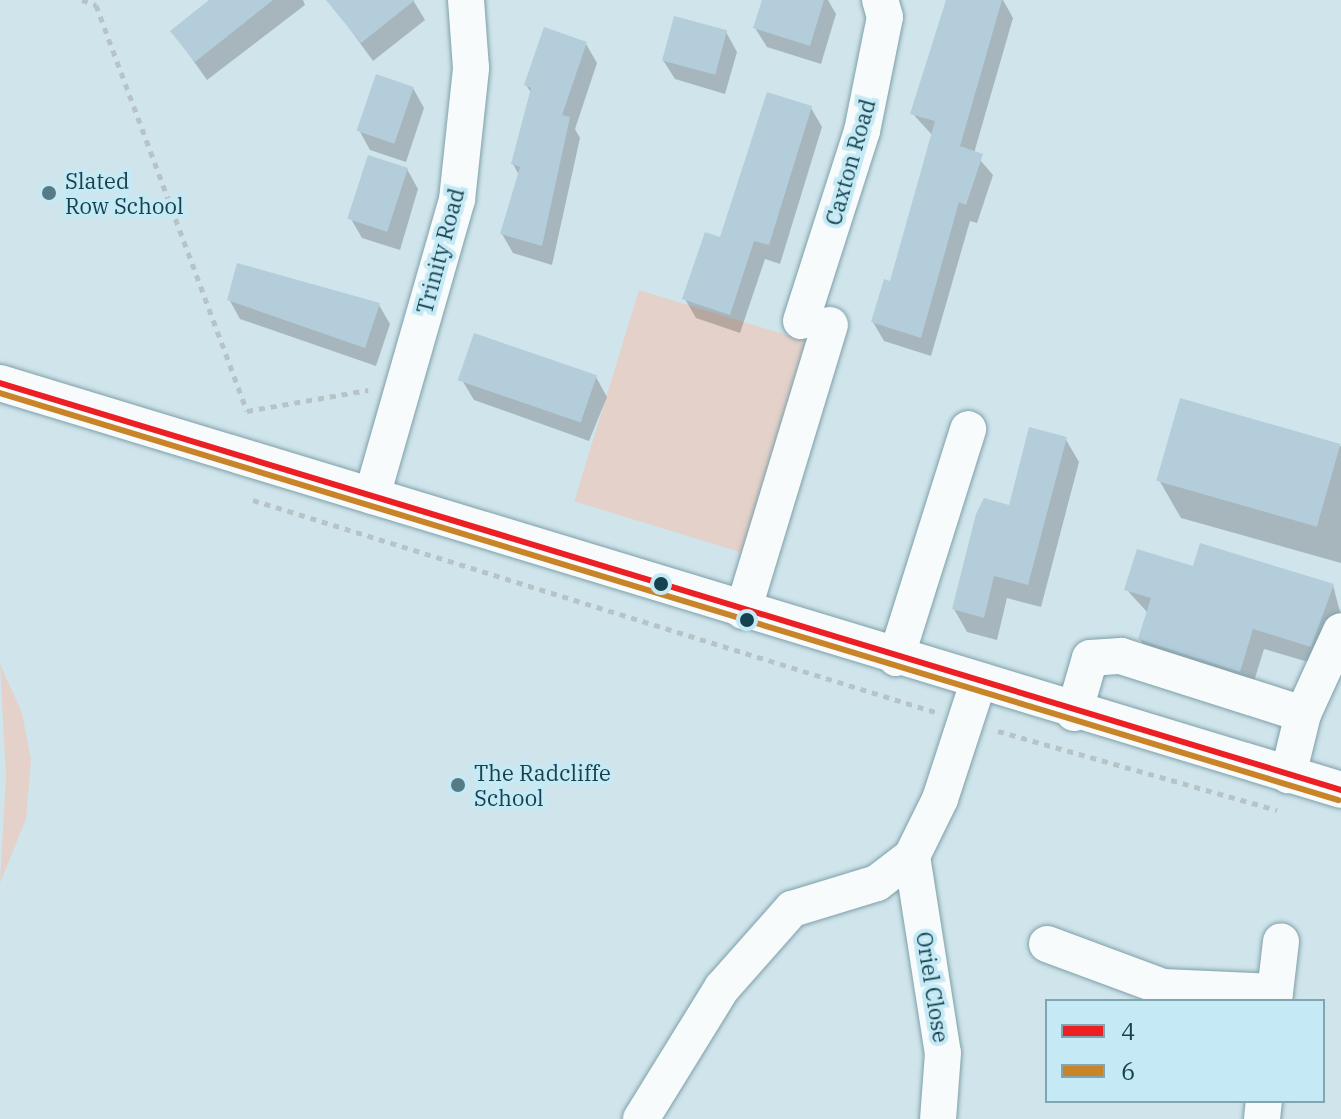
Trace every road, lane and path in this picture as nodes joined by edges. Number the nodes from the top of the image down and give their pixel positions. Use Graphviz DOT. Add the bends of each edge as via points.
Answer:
graph roads {
  1 [pos="82,0"];
  2 [pos="466,0"];
  3 [pos="880,0"];
  4 [pos="0,383"];
  5 [pos="403,384"];
  6 [pos="968,429"];
  7 [pos="241,496"];
  8 [pos="372,496"];
  9 [pos="743,611"];
  10 [pos="1341,631"];
  11 [pos="896,658"];
  12 [pos="978,683"];
  13 [pos="1074,713"];
  14 [pos="1303,714"];
  15 [pos="964,721"];
  16 [pos="1288,775"];
  17 [pos="1341,790"];
  18 [pos="1281,812"];
  19 [pos="912,856"];
  20 [pos="1281,941"];
  21 [pos="1047,944"];
  22 [pos="1275,996"];
  23 [pos="641,1119"];
  24 [pos="938,1119"];
  1 -- 5 [label="path" via="96,5 247,411"];
  2 -- 5 [label="street, Trinity Road" via="471,68 457,200"];
  3 -- 9 [label="street, Caxton Road" via="885,17 862,131"];
  4 -- 8 [label="street"];
  5 -- 8 [label="street, Trinity Road"];
  6 -- 11 [label="street"];
  7 -- 15 [label="path"];
  8 -- 9 [label="street"];
  9 -- 11 [label="street"];
  10 -- 14 [label="street"];
  11 -- 12 [label="street"];
  12 -- 13 [label="street"];
  12 -- 15 [label="street"];
  13 -- 14 [label="street" via="1090,658 1102,652"];
  13 -- 16 [label="street"];
  14 -- 16 [label="street"];
  15 -- 18 [label="path"];
  15 -- 19 [label="street" via="940,799"];
  16 -- 17 [label="street"];
  19 -- 23 [label="street" via="877,883 792,909 722,988"];
  19 -- 24 [label="street, Oriel Close" via="943,1053"];
  20 -- 22 [label="street"];
  21 -- 22 [label="street" via="1163,987"];
}
